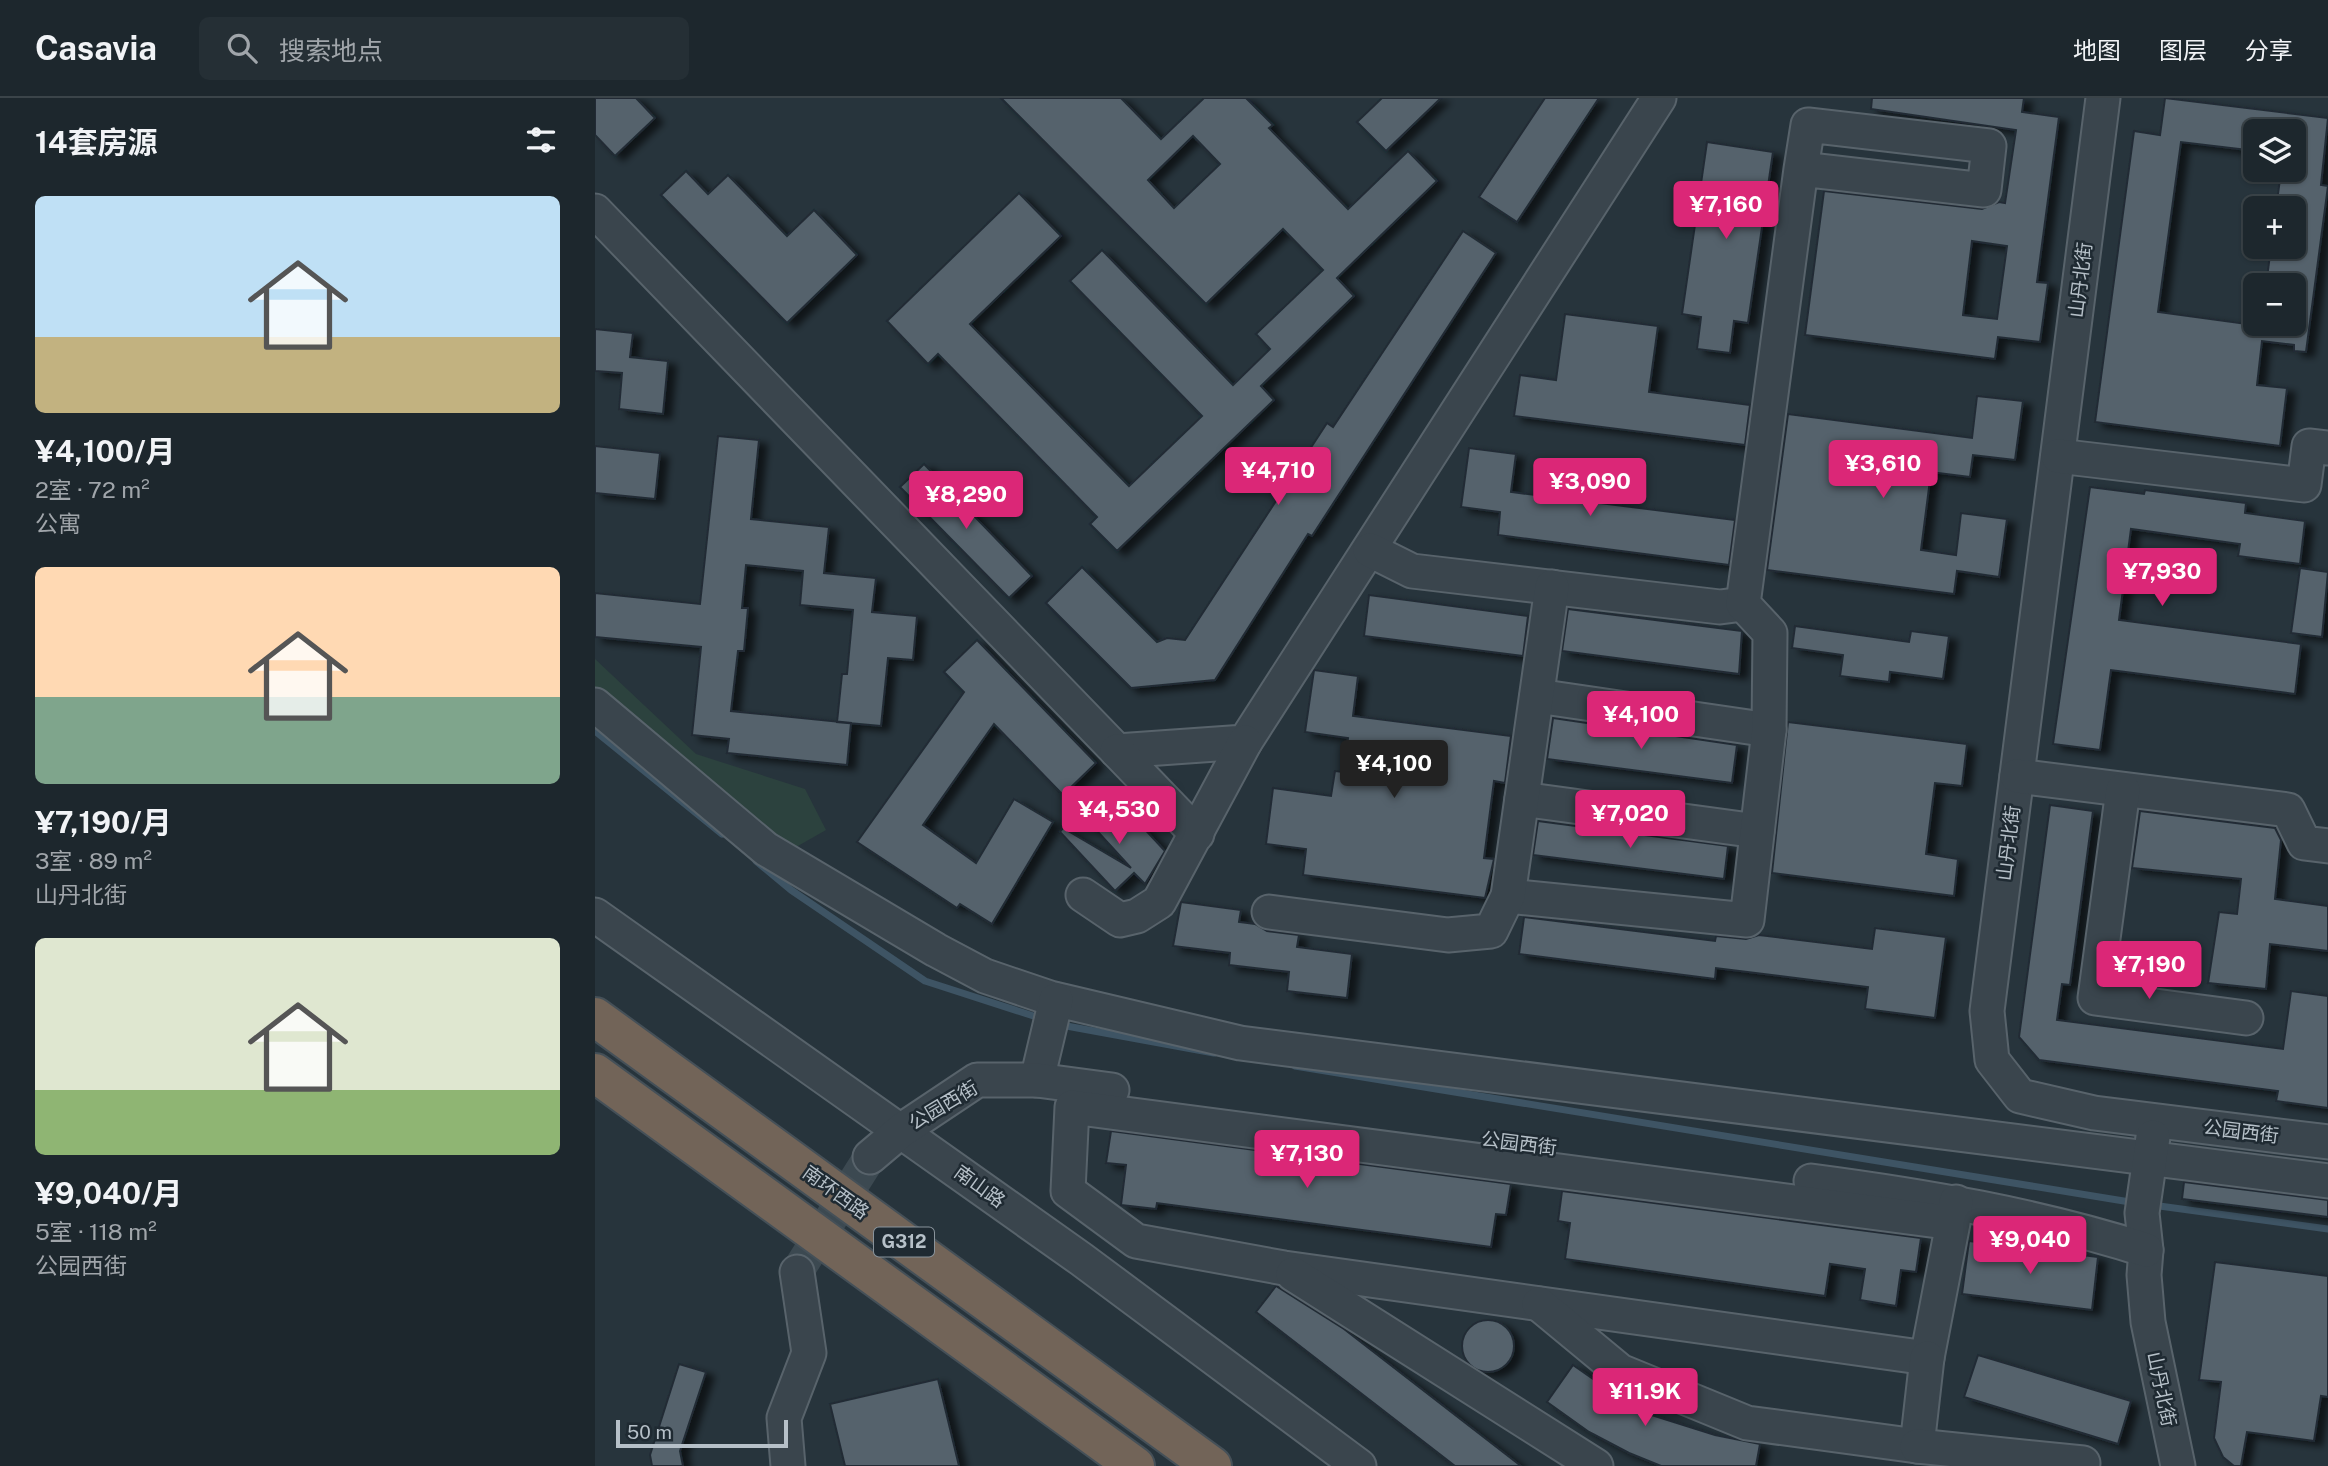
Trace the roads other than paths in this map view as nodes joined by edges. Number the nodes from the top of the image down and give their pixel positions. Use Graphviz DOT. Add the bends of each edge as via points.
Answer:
graph roads {
  1 [pos="1659,98"];
  2 [pos="2103,98"];
  3 [pos="1801,169"];
  4 [pos="595,211"];
  5 [pos="2328,448"];
  6 [pos="2058,456"];
  7 [pos="1370,550"];
  8 [pos="1552,587"];
  9 [pos="1743,604"];
  10 [pos="1537,696"];
  11 [pos="595,705"];
  12 [pos="1769,730"];
  13 [pos="1245,742"];
  14 [pos="1117,751"];
  15 [pos="2017,776"];
  16 [pos="2123,790"];
  17 [pos="1522,799"];
  18 [pos="1757,831"];
  19 [pos="1197,834"];
  20 [pos="2328,846"];
  21 [pos="1083,895"];
  22 [pos="1508,896"];
  23 [pos="1269,912"];
  24 [pos="595,915"];
  25 [pos="1054,1007"];
  26 [pos="595,1017"];
  27 [pos="2246,1018"];
  28 [pos="1040,1068"];
  29 [pos="595,1073"];
  30 [pos="2154,1120"];
  31 [pos="902,1130"];
  32 [pos="2328,1142"];
  33 [pos="870,1157"];
  34 [pos="2151,1166"];
  35 [pos="2328,1181"];
  36 [pos="1954,1213"];
  37 [pos="2146,1250"];
  38 [pos="1284,1268"];
  39 [pos="797,1272"];
  40 [pos="1539,1304"];
  41 [pos="1927,1358"];
  42 [pos="1917,1446"];
  43 [pos="2083,1463"];
  44 [pos="788,1466"];
  45 [pos="1135,1466"];
  46 [pos="1212,1466"];
  47 [pos="1359,1466"];
  48 [pos="1596,1466"];
  49 [pos="2178,1466"];
  1 -- 7 [label="street"];
  2 -- 6 [label="street, 山丹北街"];
  3 -- 3 [label="street" via="1808,125 1989,146 1984,190"];
  3 -- 9 [label="street"];
  4 -- 14 [label="street"];
  5 -- 6 [label="street" via="2309,446 2304,485"];
  6 -- 15 [label="street, 山丹北街"];
  7 -- 8 [label="street" via="1412,571"];
  7 -- 13 [label="street"];
  8 -- 9 [label="street" via="1720,607"];
  8 -- 10 [label="street"];
  9 -- 12 [label="street" via="1770,633"];
  10 -- 12 [label="street"];
  10 -- 17 [label="street"];
  11 -- 25 [label="street" via="767,849 960,963"];
  12 -- 18 [label="street"];
  13 -- 14 [label="street"];
  13 -- 19 [label="street"];
  14 -- 19 [label="street"];
  15 -- 16 [label="street"];
  15 -- 30 [label="street, 山丹北街" via="1987,1011 1992,1060 2020,1096 2095,1113"];
  16 -- 20 [label="street" via="2288,810 2304,843"];
  16 -- 27 [label="street" via="2095,998"];
  17 -- 18 [label="street"];
  17 -- 22 [label="street"];
  18 -- 22 [label="street" via="1747,920"];
  19 -- 21 [label="street" via="1159,902 1136,916 1120,920"];
  22 -- 23 [label="street" via="1491,931 1448,935"];
  24 -- 31 [label="street, 南山路"];
  25 -- 28 [label="street"];
  25 -- 34 [label="street" via="1240,1043"];
  26 -- 46 [label="highway, 南环西路 / G312"];
  28 -- 31 [label="street, 公园西街" via="977,1080"];
  28 -- 36 [label="street, 公园西街"];
  29 -- 45 [label="highway, G312"];
  30 -- 32 [label="street, 公园西街"];
  30 -- 34 [label="street, 山丹北街"];
  31 -- 33 [label="street, 公园西街"];
  31 -- 47 [label="street, 南山路"];
  34 -- 35 [label="street"];
  34 -- 37 [label="street, 山丹北街" via="2143,1213"];
  36 -- 37 [label="street, 公园西街" via="2092,1233"];
  36 -- 38 [label="street" via="1072,1107 1068,1191 1136,1241"];
  36 -- 41 [label="street"];
  37 -- 49 [label="street, 山丹北街" via="2148,1322"];
  38 -- 40 [label="street"];
  38 -- 48 [label="street"];
  39 -- 44 [label="street" via="809,1353 784,1418"];
  40 -- 41 [label="street"];
  40 -- 42 [label="street" via="1620,1371 1747,1423"];
  41 -- 42 [label="street"];
  42 -- 43 [label="street"];
}
